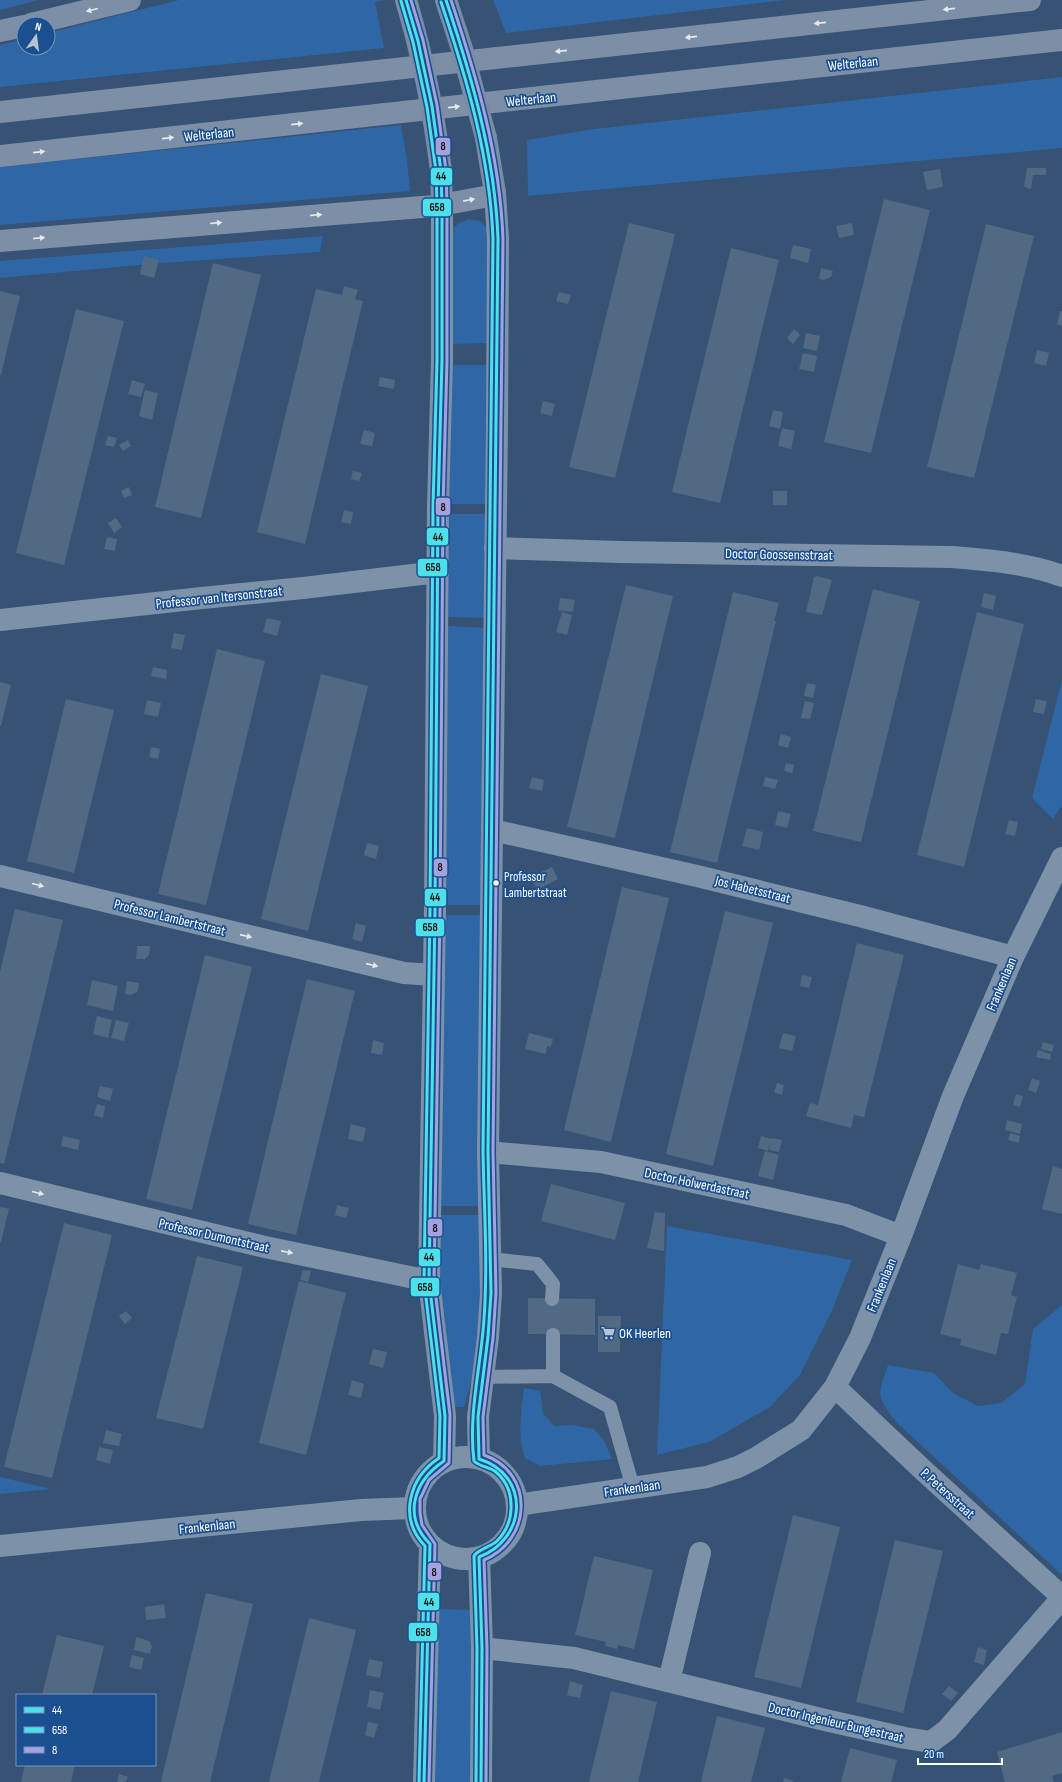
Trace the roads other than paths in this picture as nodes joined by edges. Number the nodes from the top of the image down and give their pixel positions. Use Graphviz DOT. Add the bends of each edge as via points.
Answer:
graph roads {
  1 [pos="130,0"];
  2 [pos="406,0"];
  3 [pos="446,0"];
  4 [pos="1030,0"];
  5 [pos="56,18"];
  6 [pos="16,28"];
  7 [pos="0,31"];
  8 [pos="1062,40"];
  9 [pos="0,112"];
  10 [pos="0,156"];
  11 [pos="495,193"];
  12 [pos="442,205"];
  13 [pos="0,241"];
  14 [pos="495,548"];
  15 [pos="438,572"];
  16 [pos="1062,576"];
  17 [pos="0,620"];
  18 [pos="492,830"];
  19 [pos="1062,858"];
  20 [pos="0,876"];
  21 [pos="1013,957"];
  22 [pos="434,975"];
  23 [pos="488,1152"];
  24 [pos="0,1184"];
  25 [pos="901,1236"];
  26 [pos="490,1259"];
  27 [pos="429,1281"];
  28 [pos="552,1299"];
  29 [pos="553,1335"];
  30 [pos="553,1376"];
  31 [pos="483,1377"];
  32 [pos="835,1387"];
  33 [pos="480,1459"];
  34 [pos="444,1461"];
  35 [pos="633,1488"];
  36 [pos="517,1505"];
  37 [pos="414,1508"];
  38 [pos="430,1544"];
  39 [pos="0,1546"];
  40 [pos="700,1553"];
  41 [pos="479,1557"];
  42 [pos="1062,1598"];
  43 [pos="482,1648"];
  44 [pos="669,1682"];
  45 [pos="424,1782"];
  46 [pos="481,1782"];
  1 -- 5 [label="main road, one-way"];
  2 -- 12 [label="main road, bridge" via="428,84 441,171"];
  3 -- 11 [label="main road, bridge" via="477,100 492,166"];
  4 -- 9 [label="main road, one-way"];
  6 -- 7 [label="main road"];
  10 -- 8 [label="main road, Welterlaan, one-way"];
  12 -- 11 [label="main road, one-way"];
  11 -- 14 [label="street" via="498,239"];
  13 -- 12 [label="main road, one-way"];
  12 -- 15 [label="street"];
  14 -- 16 [label="street, Doctor Goossensstraat" via="952,557 990,560 1050,571"];
  14 -- 18 [label="street"];
  15 -- 17 [label="street, Professor van Itersonstraat"];
  15 -- 22 [label="street"];
  18 -- 21 [label="street, Jos Habetsstraat" via="698,876"];
  18 -- 23 [label="street"];
  19 -- 21 [label="street, Frankenlaan"];
  20 -- 22 [label="street, Professor Lambertstraat, one-way" via="404,973"];
  21 -- 25 [label="street, Frankenlaan" via="953,1096"];
  22 -- 27 [label="street"];
  23 -- 25 [label="street, Doctor Holwerdastraat" via="601,1162 846,1215"];
  23 -- 26 [label="street"];
  24 -- 27 [label="street, Professor Dumontstraat, one-way" via="265,1247"];
  25 -- 32 [label="street, Frankenlaan" via="860,1338"];
  26 -- 28 [label="lane" via="537,1264 552,1284"];
  26 -- 31 [label="street" via="488,1337"];
  27 -- 34 [label="street" via="445,1416"];
  29 -- 30 [label="lane"];
  30 -- 31 [label="lane"];
  30 -- 35 [label="lane" via="610,1407"];
  31 -- 33 [label="street" via="478,1417"];
  32 -- 35 [label="street, Frankenlaan" via="800,1430 738,1467 707,1477"];
  32 -- 42 [label="street, P. Petersstraat"];
  33 -- 34 [label="street" via="468,1457"];
  33 -- 36 [label="street" via="500,1469 515,1492"];
  34 -- 37 [label="street" via="434,1467 421,1482"];
  35 -- 36 [label="street, Frankenlaan"];
  36 -- 41 [label="street" via="516,1519 507,1537 492,1552"];
  37 -- 38 [label="street" via="419,1530"];
  37 -- 39 [label="street, Frankenlaan" via="361,1510"];
  38 -- 41 [label="street" via="458,1558"];
  38 -- 45 [label="street"];
  40 -- 44 [label="street"];
  41 -- 43 [label="street"];
  42 -- 44 [label="street, Doctor Ingenieur Bungestraat" via="947,1730 931,1742 832,1722"];
  43 -- 44 [label="street, Doctor Ingenieur Bungestraat" via="574,1658"];
  43 -- 46 [label="street"];
}
